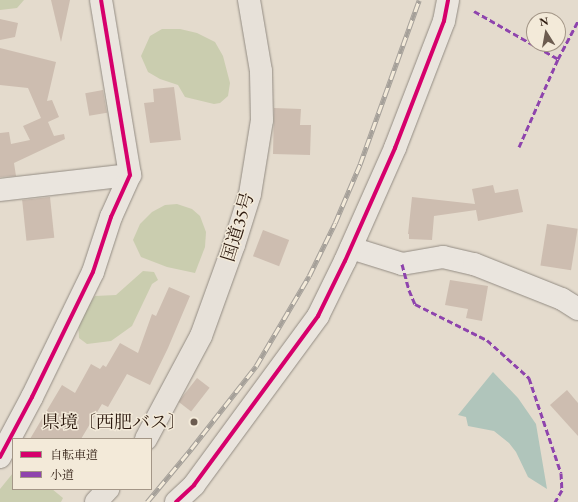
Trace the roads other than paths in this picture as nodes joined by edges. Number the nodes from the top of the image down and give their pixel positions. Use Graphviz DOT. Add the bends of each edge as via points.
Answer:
graph roads {
  1 [pos="101,0"];
  2 [pos="249,0"];
  3 [pos="448,0"];
  4 [pos="130,175"];
  5 [pos="0,190"];
  6 [pos="351,248"];
  7 [pos="578,309"];
  8 [pos="147,438"];
  9 [pos="0,457"];
  10 [pos="107,490"];
  11 [pos="96,502"];
  12 [pos="176,502"];
  1 -- 4 [label="street"];
  2 -- 8 [label="highway, 国道35号" via="261,71 262,120 250,194 200,336"];
  3 -- 6 [label="street" via="444,21 424,74"];
  4 -- 5 [label="street"];
  4 -- 9 [label="street" via="111,218 93,272"];
  6 -- 7 [label="street" via="402,264 443,258 474,264 562,299"];
  6 -- 12 [label="street" via="318,316 194,485"];
  10 -- 11 [label="highway"];
}
